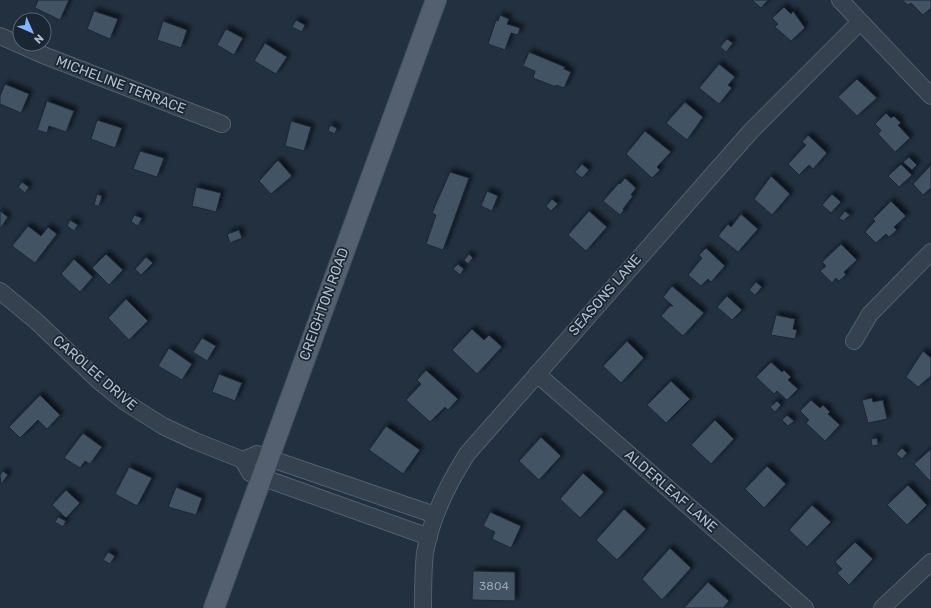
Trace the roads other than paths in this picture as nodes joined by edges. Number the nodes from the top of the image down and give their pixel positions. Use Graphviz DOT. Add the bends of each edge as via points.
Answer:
graph roads {
  1 [pos="436,0"];
  2 [pos="840,0"];
  3 [pos="860,22"];
  4 [pos="0,36"];
  5 [pos="931,96"];
  6 [pos="222,124"];
  7 [pos="931,252"];
  8 [pos="0,291"];
  9 [pos="854,341"];
  10 [pos="537,374"];
  11 [pos="268,458"];
  12 [pos="242,460"];
  13 [pos="261,477"];
  14 [pos="435,516"];
  15 [pos="430,537"];
  16 [pos="931,562"];
  17 [pos="214,608"];
  18 [pos="423,608"];
  19 [pos="805,608"];
  20 [pos="882,608"];
  1 -- 11 [label="main road, CREIGHTON ROAD"];
  2 -- 3 [label="street"];
  3 -- 5 [label="street"];
  3 -- 10 [label="street, SEASONS LANE" via="750,132"];
  4 -- 6 [label="street, MICHELINE TERRACE" via="62,63"];
  7 -- 9 [label="street" via="870,314"];
  8 -- 12 [label="street, CAROLEE DRIVE" via="36,320 102,384 138,411 163,426"];
  10 -- 14 [label="street, SEASONS LANE" via="467,454"];
  10 -- 19 [label="street, ALDERLEAF LANE"];
  11 -- 12 [label="street" via="257,454"];
  11 -- 13 [label="main road, CREIGHTON ROAD"];
  11 -- 14 [label="street"];
  12 -- 13 [label="street, CAROLEE DRIVE" via="250,473"];
  13 -- 15 [label="street, CAROLEE DRIVE"];
  13 -- 17 [label="main road, CREIGHTON ROAD"];
  14 -- 15 [label="street, SEASONS LANE"];
  15 -- 18 [label="street, SEASONS LANE" via="425,552"];
  16 -- 20 [label="street"];
}
